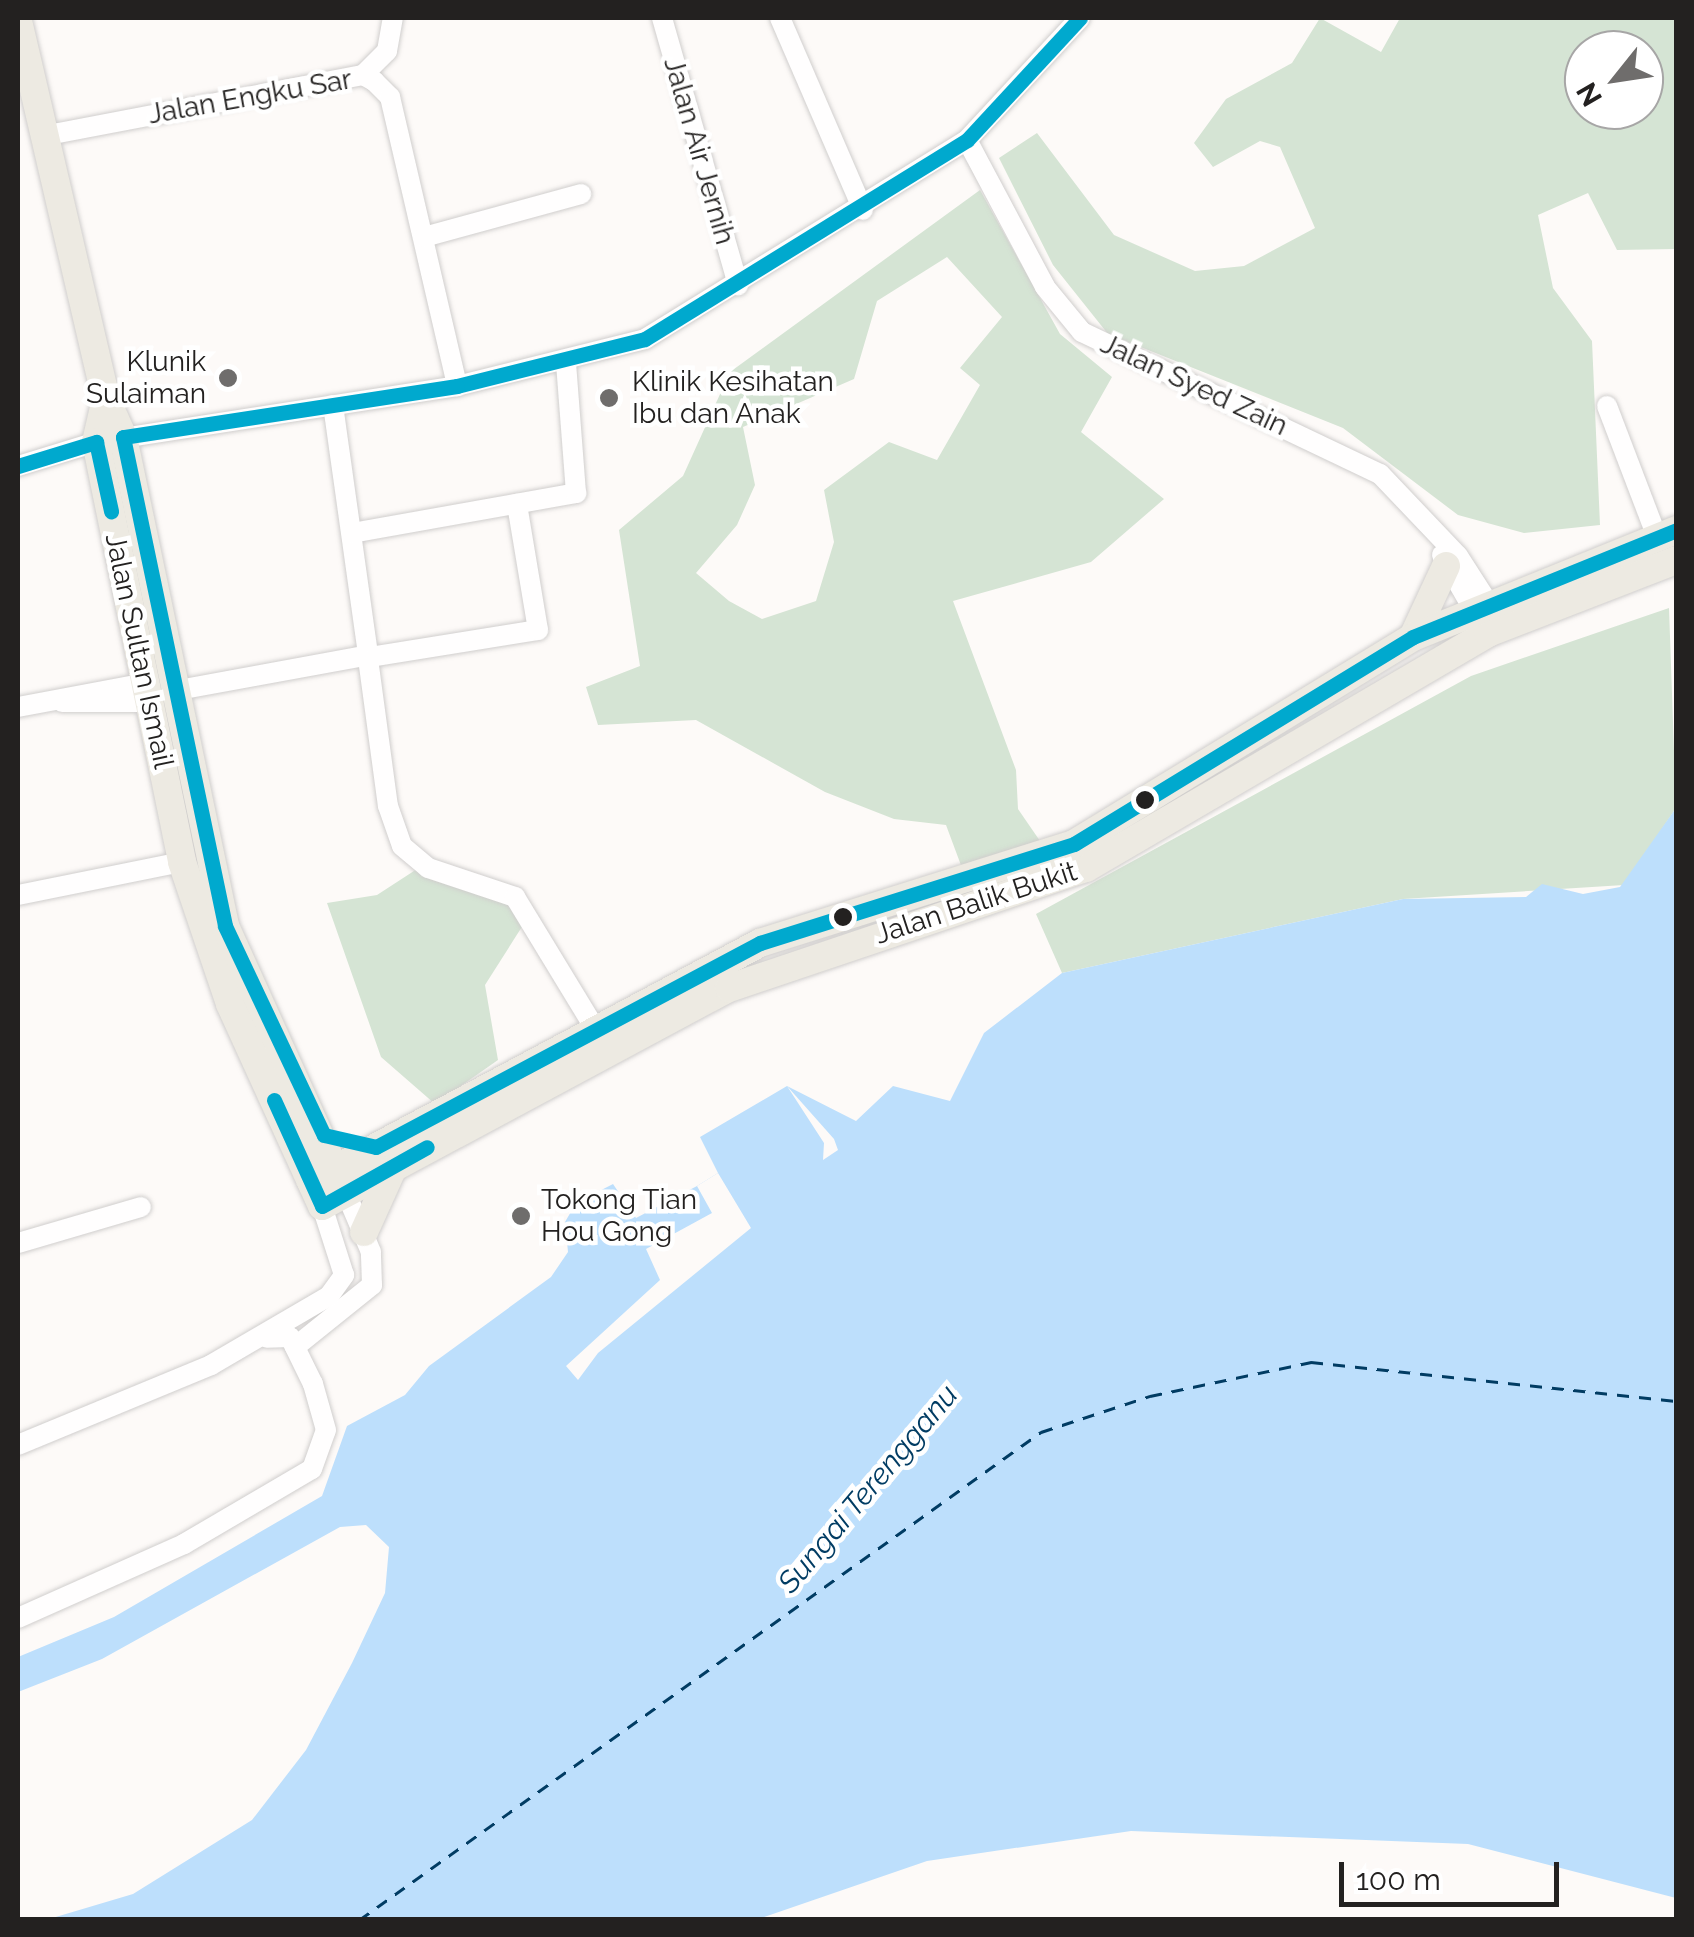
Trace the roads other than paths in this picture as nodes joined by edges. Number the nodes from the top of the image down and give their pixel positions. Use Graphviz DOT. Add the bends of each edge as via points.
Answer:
graph roads {
  1 [pos="36,18"];
  2 [pos="392,18"];
  3 [pos="662,18"];
  4 [pos="1080,18"];
  5 [pos="788,20"];
  6 [pos="18,21"];
  7 [pos="34,71"];
  8 [pos="363,74"];
  9 [pos="48,135"];
  10 [pos="968,140"];
  11 [pos="581,194"];
  12 [pos="863,210"];
  13 [pos="424,237"];
  14 [pos="738,285"];
  15 [pos="566,363"];
  16 [pos="457,386"];
  17 [pos="334,404"];
  18 [pos="1607,406"];
  19 [pos="110,439"];
  20 [pos="18,466"];
  21 [pos="517,504"];
  22 [pos="352,533"];
  23 [pos="1435,534"];
  24 [pos="1667,534"];
  25 [pos="1676,560"];
  26 [pos="1446,566"];
  27 [pos="1479,603"];
  28 [pos="1496,629"];
  29 [pos="1414,637"];
  30 [pos="367,657"];
  31 [pos="156,692"];
  32 [pos="18,707"];
  33 [pos="182,862"];
  34 [pos="18,895"];
  35 [pos="600,1037"];
  36 [pos="314,1126"];
  37 [pos="386,1156"];
  38 [pos="328,1187"];
  39 [pos="142,1208"];
  40 [pos="364,1232"];
  41 [pos="18,1244"];
  42 [pos="267,1338"];
  43 [pos="295,1347"];
  44 [pos="18,1445"];
  45 [pos="18,1618"];
  1 -- 7 [label="main road"];
  2 -- 8 [label="street" via="386,50"];
  3 -- 14 [label="street, Jalan Air Jernih"];
  4 -- 10 [label="street, Jalan Air Jernih"];
  5 -- 12 [label="street"];
  6 -- 7 [label="main road, Jalan Sultan Ismail"];
  7 -- 9 [label="main road, Jalan Sultan Ismail"];
  8 -- 9 [label="street, Jalan Engku Sar"];
  8 -- 13 [label="street, Jalan Engku Sar" via="390,97"];
  9 -- 19 [label="main road, Jalan Sultan Ismail"];
  10 -- 12 [label="street, Jalan Air Jernih"];
  10 -- 23 [label="street, Jalan Syed Zain" via="1045,287 1082,332 1380,474"];
  11 -- 13 [label="street"];
  12 -- 14 [label="street, Jalan Air Jernih"];
  13 -- 16 [label="street, Jalan Engku Sar"];
  14 -- 15 [label="street, Jalan Air Jernih" via="646,340"];
  15 -- 16 [label="street, Jalan Air Jernih"];
  15 -- 21 [label="street" via="576,493"];
  16 -- 17 [label="street, Jalan Air Jernih"];
  17 -- 19 [label="street, Jalan Air Jernih"];
  17 -- 22 [label="street"];
  18 -- 24 [label="street"];
  19 -- 20 [label="street, Jalan Air Jernih"];
  19 -- 31 [label="main road, Jalan Sultan Ismail"];
  21 -- 22 [label="street"];
  21 -- 30 [label="street" via="538,630"];
  22 -- 30 [label="street"];
  23 -- 26 [label="street"];
  23 -- 27 [label="street, Jalan Syed Zain"];
  24 -- 27 [label="main road, Jalan Balik Bukit"];
  25 -- 28 [label="main road, Jalan Balik Bukit"];
  26 -- 27 [label="street"];
  26 -- 29 [label="main road"];
  27 -- 28 [label="street"];
  27 -- 29 [label="main road, Jalan Balik Bukit"];
  28 -- 35 [label="main road, Jalan Balik Bukit" via="1086,868 770,970"];
  29 -- 35 [label="main road, Jalan Balik Bukit" via="1074,844 760,943"];
  30 -- 31 [label="street"];
  30 -- 35 [label="street" via="388,806 402,846 428,868 515,898"];
  31 -- 32 [label="street"];
  31 -- 33 [label="main road, Jalan Sultan Ismail"];
  31 -- 36 [label="main road, Jalan Sultan Ismail" via="224,926"];
  33 -- 34 [label="street"];
  33 -- 38 [label="main road, Jalan Sultan Ismail" via="230,1004"];
  35 -- 37 [label="main road, Jalan Balik Bukit"];
  36 -- 37 [label="main road"];
  36 -- 38 [label="main road, Jalan Sultan Ismail"];
  37 -- 38 [label="main road, Jalan Balik Bukit"];
  37 -- 40 [label="main road"];
  38 -- 40 [label="street"];
  38 -- 42 [label="street" via="344,1276"];
  39 -- 41 [label="street"];
  40 -- 43 [label="street" via="372,1285"];
  42 -- 43 [label="street" via="285,1334"];
  42 -- 44 [label="street" via="118,1410"];
  43 -- 45 [label="street" via="326,1430 312,1469 184,1544"];
}
